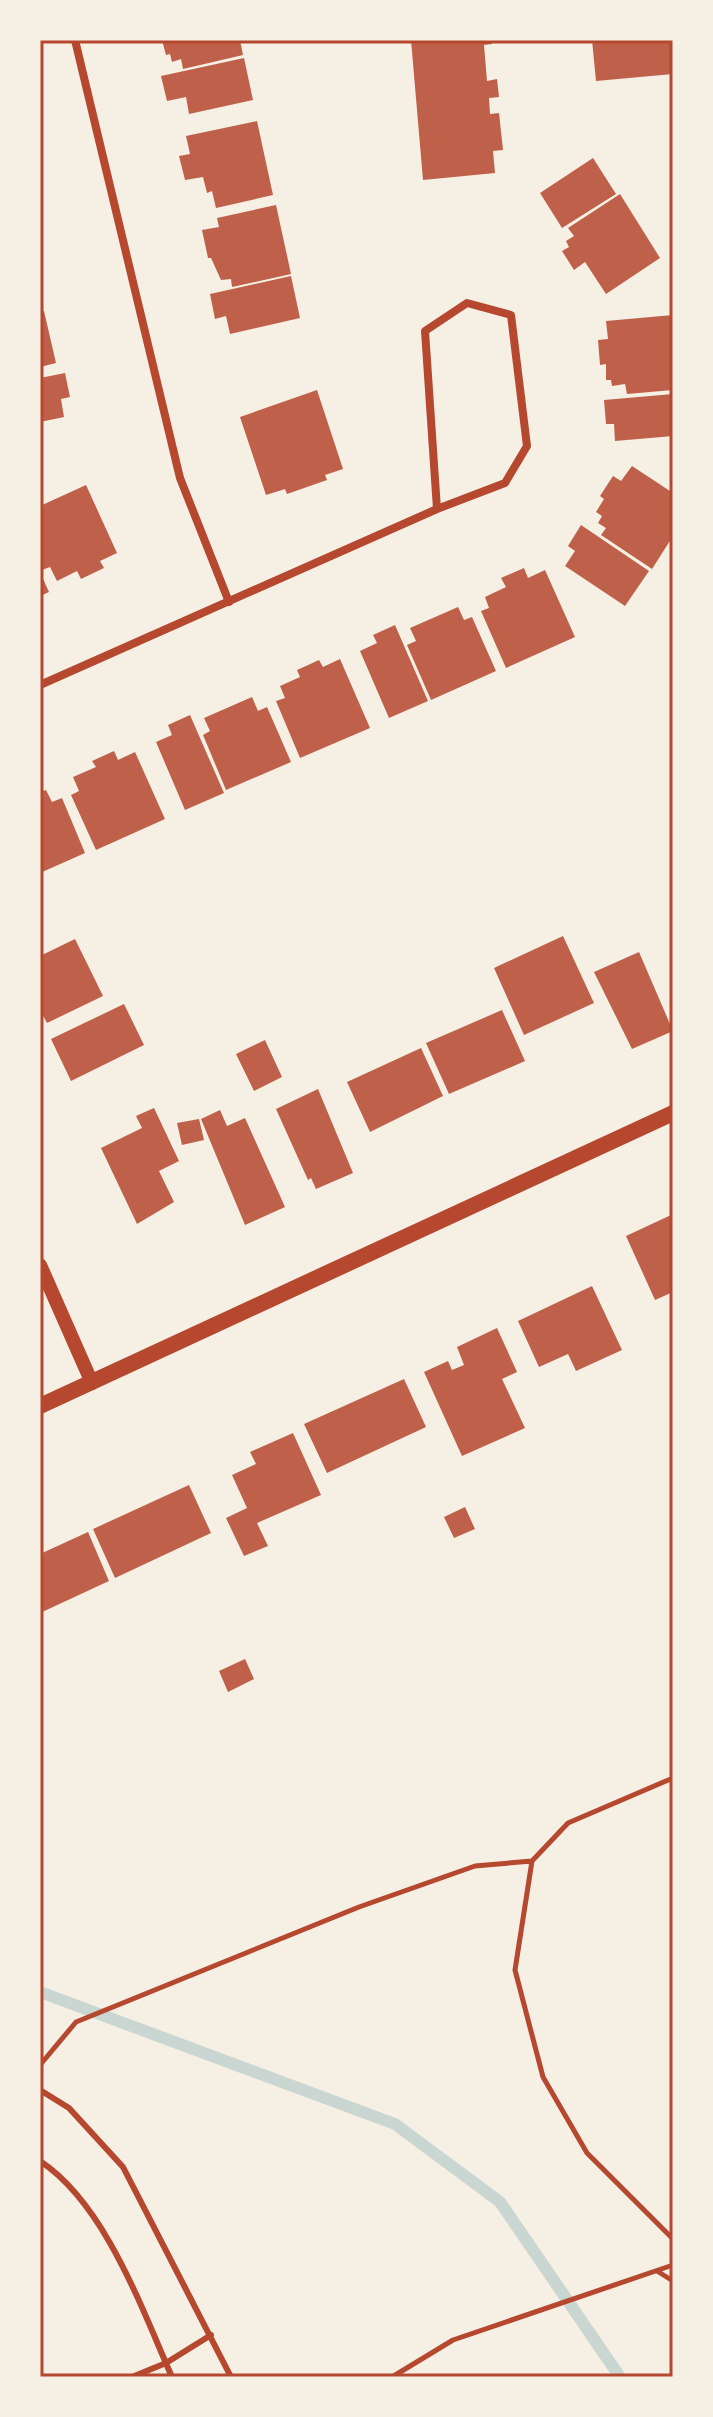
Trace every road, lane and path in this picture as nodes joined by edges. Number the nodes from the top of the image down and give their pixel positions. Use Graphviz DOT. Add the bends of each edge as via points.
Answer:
graph roads {
  1 [pos="75,40"];
  2 [pos="437,509"];
  3 [pos="229,602"];
  4 [pos="40,685"];
  5 [pos="673,1113"];
  6 [pos="40,1265"];
  7 [pos="92,1383"];
  8 [pos="40,1406"];
  9 [pos="673,1778"];
  10 [pos="532,1861"];
  11 [pos="40,2065"];
  12 [pos="40,2090"];
  13 [pos="40,2161"];
  14 [pos="673,2239"];
  15 [pos="673,2265"];
  16 [pos="656,2271"];
  17 [pos="673,2281"];
  18 [pos="211,2335"];
  19 [pos="166,2363"];
  20 [pos="132,2377"];
  21 [pos="172,2377"];
  22 [pos="231,2377"];
  23 [pos="392,2377"];
  1 -- 3 [label="street" via="180,478"];
  2 -- 2 [label="street" via="505,483 527,446 511,315 467,303 425,331"];
  2 -- 3 [label="street"];
  3 -- 4 [label="street"];
  5 -- 7 [label="main road"];
  6 -- 7 [label="street"];
  7 -- 8 [label="main road"];
  9 -- 10 [label="path" via="568,1823"];
  10 -- 11 [label="path" via="475,1866 359,1907 76,2022"];
  10 -- 14 [label="path" via="515,1970 543,2077 587,2153"];
  12 -- 18 [label="lane" via="69,2108 123,2167"];
  13 -- 19 [label="lane" via="96,2215"];
  15 -- 16 [label="path"];
  16 -- 17 [label="path"];
  16 -- 23 [label="path" via="453,2340"];
  18 -- 19 [label="lane"];
  18 -- 22 [label="lane"];
  19 -- 20 [label="lane"];
  19 -- 21 [label="lane"];
}
